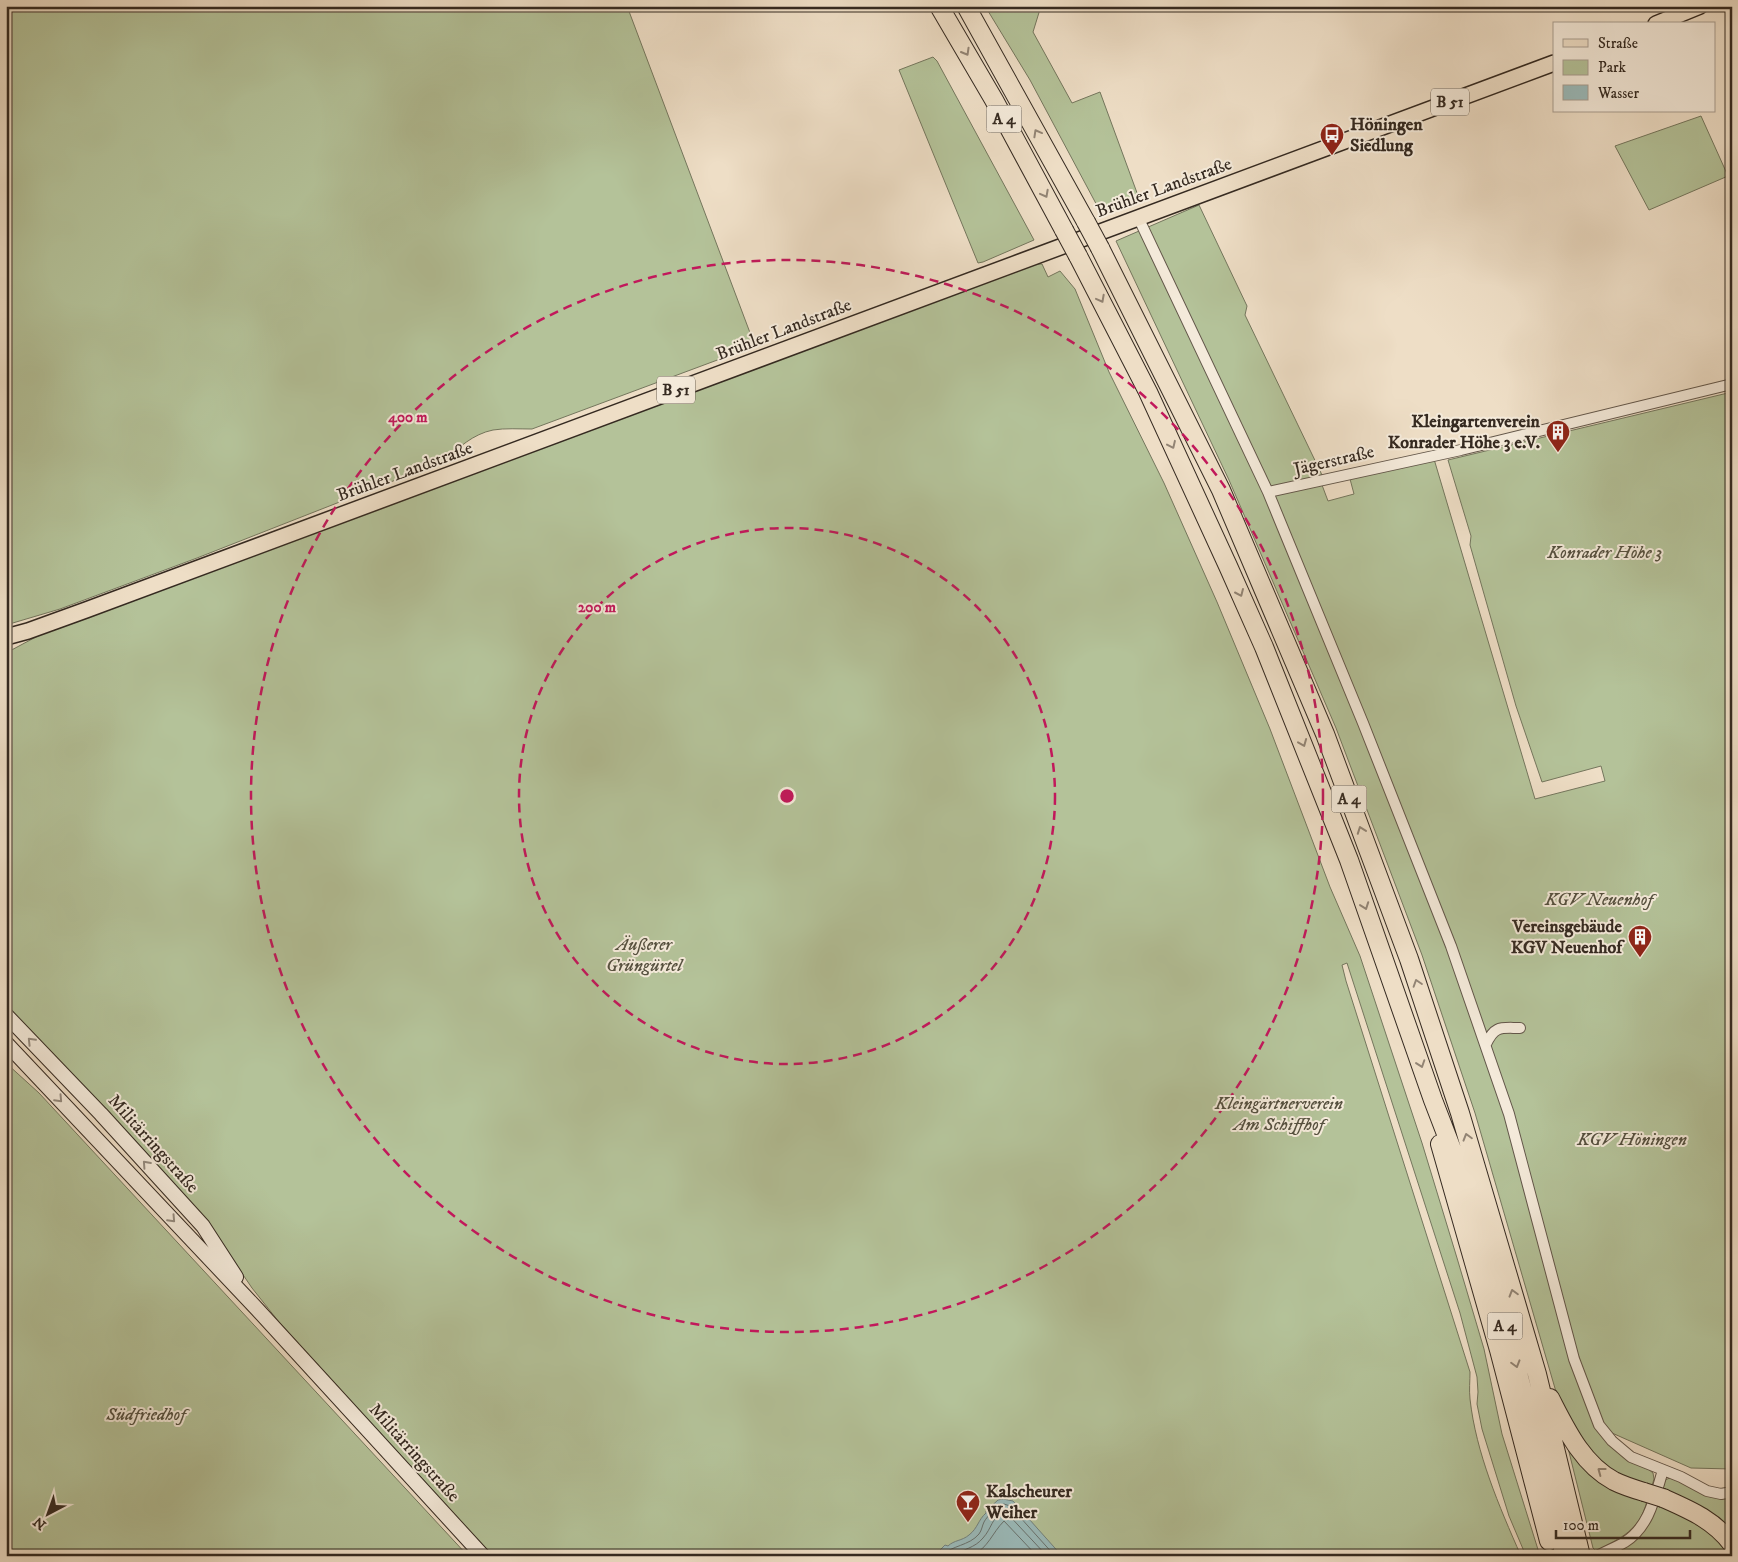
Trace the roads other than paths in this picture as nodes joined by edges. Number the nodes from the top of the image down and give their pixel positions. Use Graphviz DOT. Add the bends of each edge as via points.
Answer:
graph roads {
  1 [pos="939,6"];
  2 [pos="966,6"];
  3 [pos="1700,6"];
  4 [pos="1661,22"];
  5 [pos="1553,63"];
  6 [pos="1138,217"];
  7 [pos="1732,384"];
  8 [pos="1268,492"];
  9 [pos="28,631"];
  10 [pos="6,637"];
  11 [pos="6,644"];
  12 [pos="6,1015"];
  13 [pos="1520,1028"];
  14 [pos="6,1043"];
  15 [pos="1486,1044"];
  16 [pos="1433,1100"];
  17 [pos="257,1309"];
  18 [pos="1537,1374"];
  19 [pos="1663,1470"];
  20 [pos="1732,1492"];
  21 [pos="1732,1544"];
  22 [pos="483,1556"];
  23 [pos="1553,1556"];
  24 [pos="1565,1556"];
  25 [pos="1580,1556"];
  26 [pos="1597,1556"];
  1 -- 16 [label="highway, A 4, one-way, bridge" via="1078,256 1148,392 1225,558 1349,860"];
  18 -- 2 [label="highway, A 4, one-way, bridge" via="1460,1113 1409,959 1325,734 1221,490 1100,248"];
  3 -- 4 [label="main road"];
  5 -- 6 [label="main road, Brühler Landstraße / B 51"];
  6 -- 8 [label="street"];
  6 -- 9 [label="main road, Brühler Landstraße / B 51"];
  7 -- 8 [label="street, Jägerstraße" via="1461,450"];
  8 -- 15 [label="street" via="1363,723"];
  9 -- 10 [label="main road, Brühler Landstraße / B 51"];
  9 -- 11 [label="main road, Brühler Landstraße / B 51"];
  17 -- 12 [label="main road, Militärringstraße, one-way" via="202,1226"];
  13 -- 15 [label="street" via="1501,1028 1491,1032"];
  14 -- 17 [label="main road, Militärringstraße, one-way"];
  15 -- 19 [label="street" via="1509,1114 1574,1359 1599,1425 1631,1457"];
  16 -- 23 [label="highway, A 4" via="1446,1169"];
  16 -- 24 [label="highway, A 4, one-way" via="1461,1174 1518,1373"];
  17 -- 22 [label="main road, Militärringstraße"];
  21 -- 18 [label="highway, one-way, bridge" via="1724,1533 1691,1510 1614,1480 1591,1464 1570,1436"];
  18 -- 25 [label="highway, A 4"];
  19 -- 20 [label="street" via="1706,1491"];
  19 -- 26 [label="street" via="1644,1522 1625,1542"];
}
